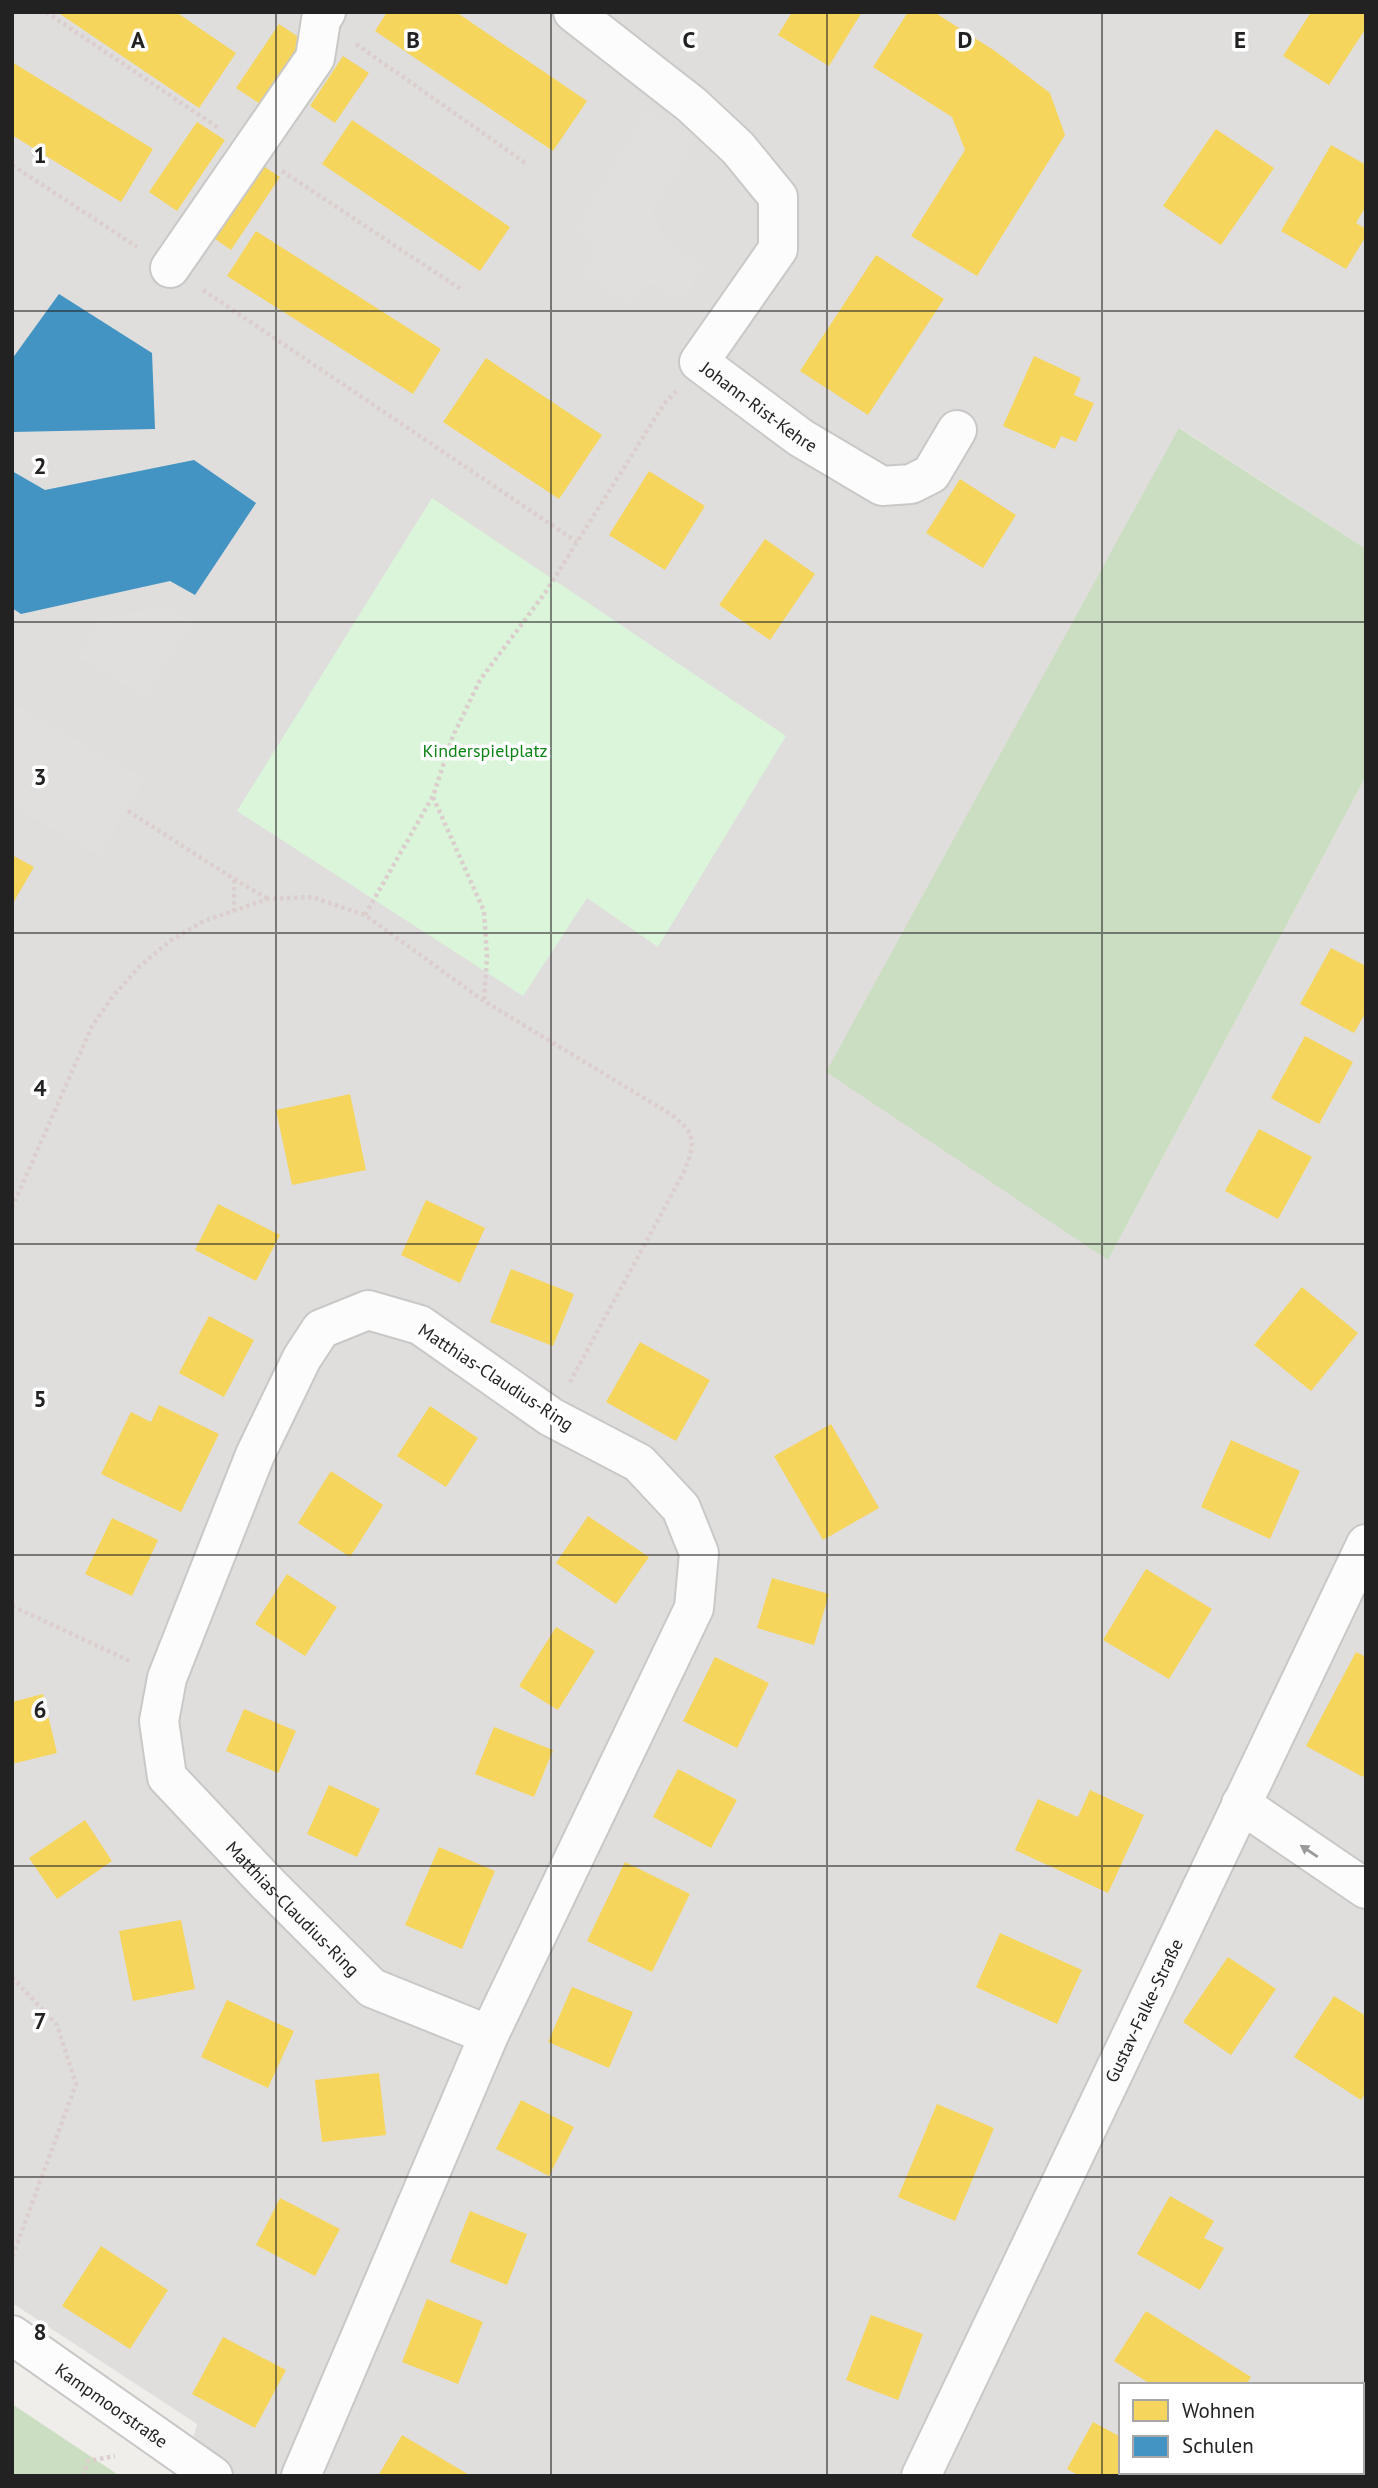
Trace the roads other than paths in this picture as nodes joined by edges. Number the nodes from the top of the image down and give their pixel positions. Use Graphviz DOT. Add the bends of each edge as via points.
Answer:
graph roads {
  1 [pos="573,12"];
  2 [pos="324,16"];
  3 [pos="170,268"];
  4 [pos="957,430"];
  5 [pos="1366,1544"];
  6 [pos="1241,1804"];
  7 [pos="1366,1889"];
  8 [pos="489,2035"];
  9 [pos="12,2335"];
  10 [pos="213,2476"];
  11 [pos="301,2476"];
  12 [pos="921,2476"];
  1 -- 4 [label="street, Johann-Rist-Kehre" via="692,104 738,148 778,197 778,249 699,362 801,438 882,486 911,484 931,474"];
  2 -- 3 [label="street" via="315,58"];
  5 -- 6 [label="street, Gustav-Falke-Straße"];
  7 -- 6 [label="street, one-way"];
  6 -- 12 [label="street, Gustav-Falke-Straße"];
  8 -- 8 [label="street, Matthias-Claudius-Ring" via="694,1608 699,1553 681,1508 639,1463 551,1417 420,1325 368,1310 321,1329 255,1455 167,1678 159,1721 167,1777 372,1988"];
  8 -- 11 [label="street, Matthias-Claudius-Ring"];
  9 -- 10 [label="street, Kampmoorstraße"];
}
